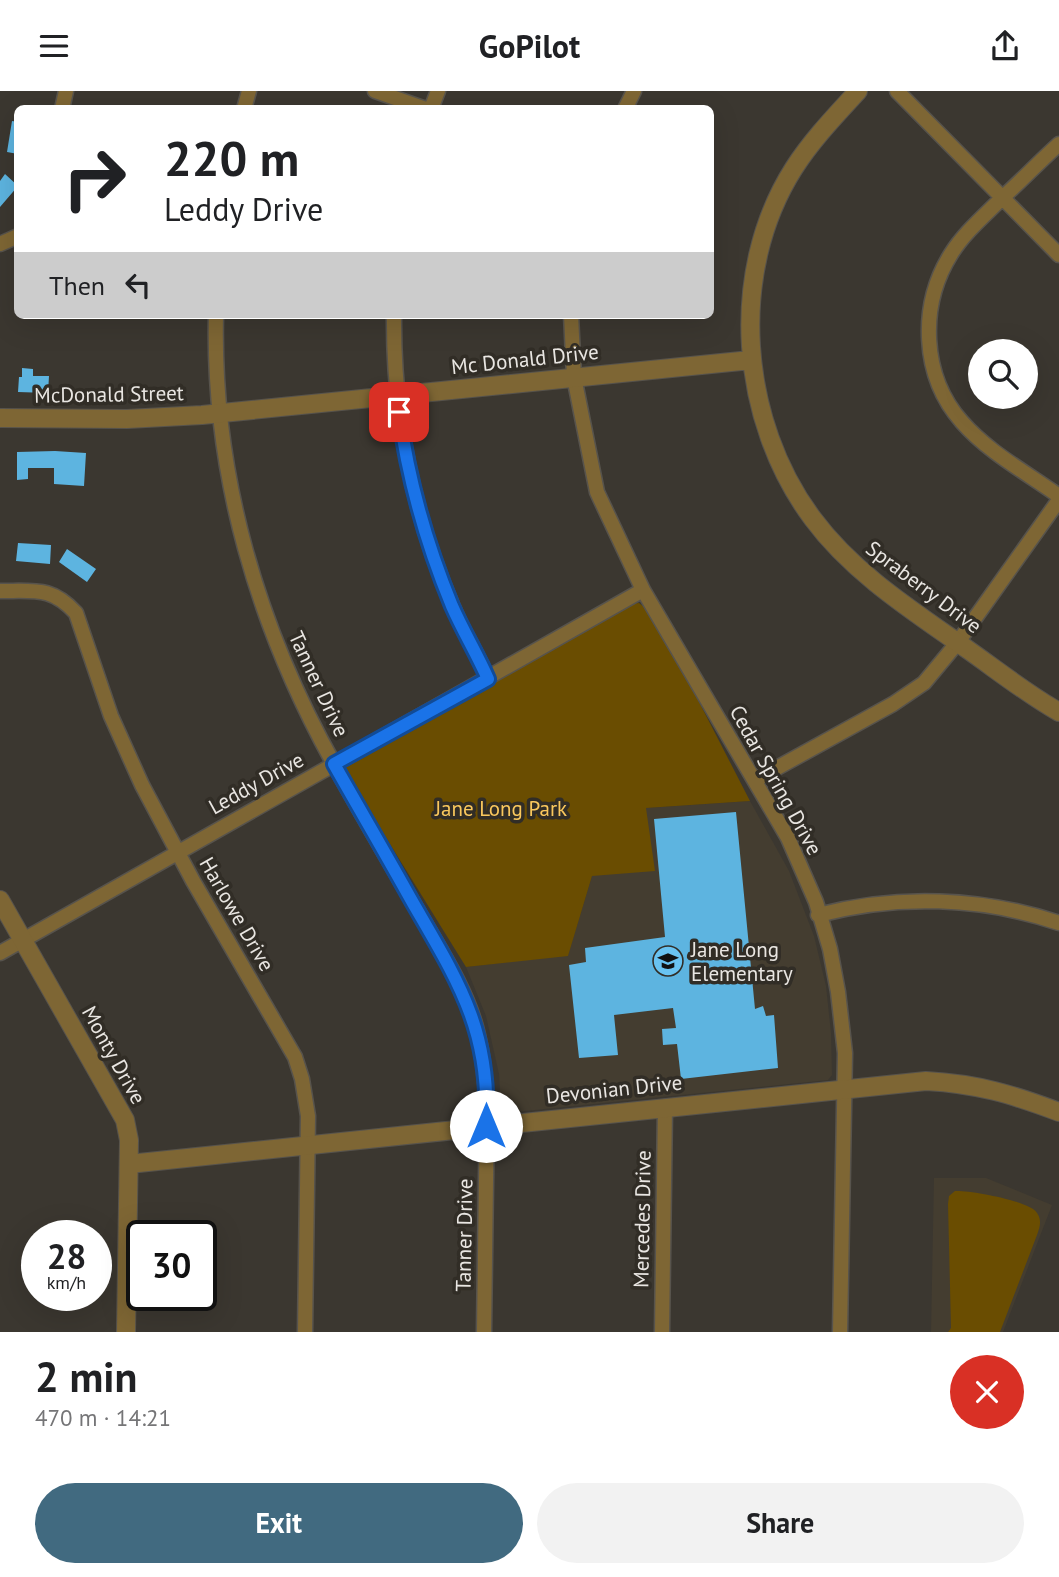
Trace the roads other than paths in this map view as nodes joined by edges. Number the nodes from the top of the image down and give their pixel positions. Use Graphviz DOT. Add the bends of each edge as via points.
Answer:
graph roads {
  1 [pos="375,91"];
  2 [pos="858,91"];
  3 [pos="897,91"];
  4 [pos="417,105"];
  5 [pos="1059,144"];
  6 [pos="1002,198"];
  7 [pos="1059,255"];
  8 [pos="216,319"];
  9 [pos="394,319"];
  10 [pos="571,319"];
  11 [pos="751,360"];
  12 [pos="573,377"];
  13 [pos="397,395"];
  14 [pos="220,413"];
  15 [pos="0,418"];
  16 [pos="1059,498"];
  17 [pos="643,590"];
  18 [pos="0,591"];
  19 [pos="958,642"];
  20 [pos="488,679"];
  21 [pos="1059,712"];
  22 [pos="334,764"];
  23 [pos="755,780"];
  24 [pos="177,852"];
  25 [pos="0,900"];
  26 [pos="818,915"];
  27 [pos="1059,923"];
  28 [pos="22,941"];
  29 [pos="0,953"];
  30 [pos="844,1089"];
  31 [pos="665,1107"];
  32 [pos="1059,1112"];
  33 [pos="486,1126"];
  34 [pos="307,1146"];
  35 [pos="129,1164"];
  36 [pos="126,1332"];
  37 [pos="305,1332"];
  38 [pos="484,1332"];
  39 [pos="662,1332"];
  40 [pos="840,1332"];
  1 -- 4 [label="street"];
  2 -- 11 [label="street, Spraberry Drive" via="819,133 775,203 754,282"];
  3 -- 6 [label="street"];
  5 -- 6 [label="street"];
  6 -- 7 [label="street"];
  6 -- 16 [label="street" via="960,241 942,272 929,313 930,353 946,400 961,421"];
  8 -- 14 [label="street, Tanner Drive"];
  9 -- 13 [label="street"];
  10 -- 12 [label="street, Cedar Spring Drive"];
  11 -- 12 [label="street, Mc Donald Drive"];
  11 -- 19 [label="street, Spraberry Drive" via="774,450 814,520 859,569"];
  12 -- 13 [label="street, Mc Donald Drive"];
  12 -- 17 [label="street, Cedar Spring Drive" via="597,492"];
  13 -- 14 [label="street, Mc Donald Drive"];
  13 -- 20 [label="street" via="424,529 453,607"];
  14 -- 15 [label="street, McDonald Street" via="145,419"];
  14 -- 22 [label="street, Tanner Drive" via="229,480 256,589 294,685"];
  16 -- 19 [label="street"];
  17 -- 20 [label="street, Leddy Drive"];
  17 -- 23 [label="street, Cedar Spring Drive"];
  18 -- 24 [label="street, Harlowe Drive" via="44,592 63,600 76,613 111,716"];
  19 -- 21 [label="street, Spraberry Drive"];
  19 -- 23 [label="street" via="924,683"];
  20 -- 22 [label="street, Leddy Drive"];
  22 -- 24 [label="street, Leddy Drive"];
  22 -- 33 [label="street, Tanner Drive" via="467,1001 486,1076"];
  23 -- 26 [label="street, Cedar Spring Drive" via="788,838"];
  24 -- 28 [label="street, Leddy Drive"];
  24 -- 34 [label="street, Harlowe Drive" via="295,1057 306,1096"];
  25 -- 28 [label="street, Monty Drive"];
  26 -- 27 [label="street" via="858,905 961,903"];
  26 -- 30 [label="street, Cedar Spring Drive" via="838,992"];
  28 -- 29 [label="street, Leddy Drive"];
  28 -- 35 [label="street, Monty Drive" via="122,1113"];
  30 -- 31 [label="street, Devonian Drive"];
  30 -- 32 [label="street, Devonian Drive" via="926,1081 959,1083 1007,1093"];
  30 -- 40 [label="street, Cedar Spring Drive"];
  31 -- 33 [label="street, Devonian Drive"];
  31 -- 39 [label="street, Mercedes Drive"];
  33 -- 34 [label="street, Devonian Drive"];
  33 -- 38 [label="street, Tanner Drive"];
  34 -- 35 [label="street, Devonian Drive"];
  34 -- 37 [label="street, Harlowe Drive"];
  35 -- 36 [label="street, Monty Drive"];
}
